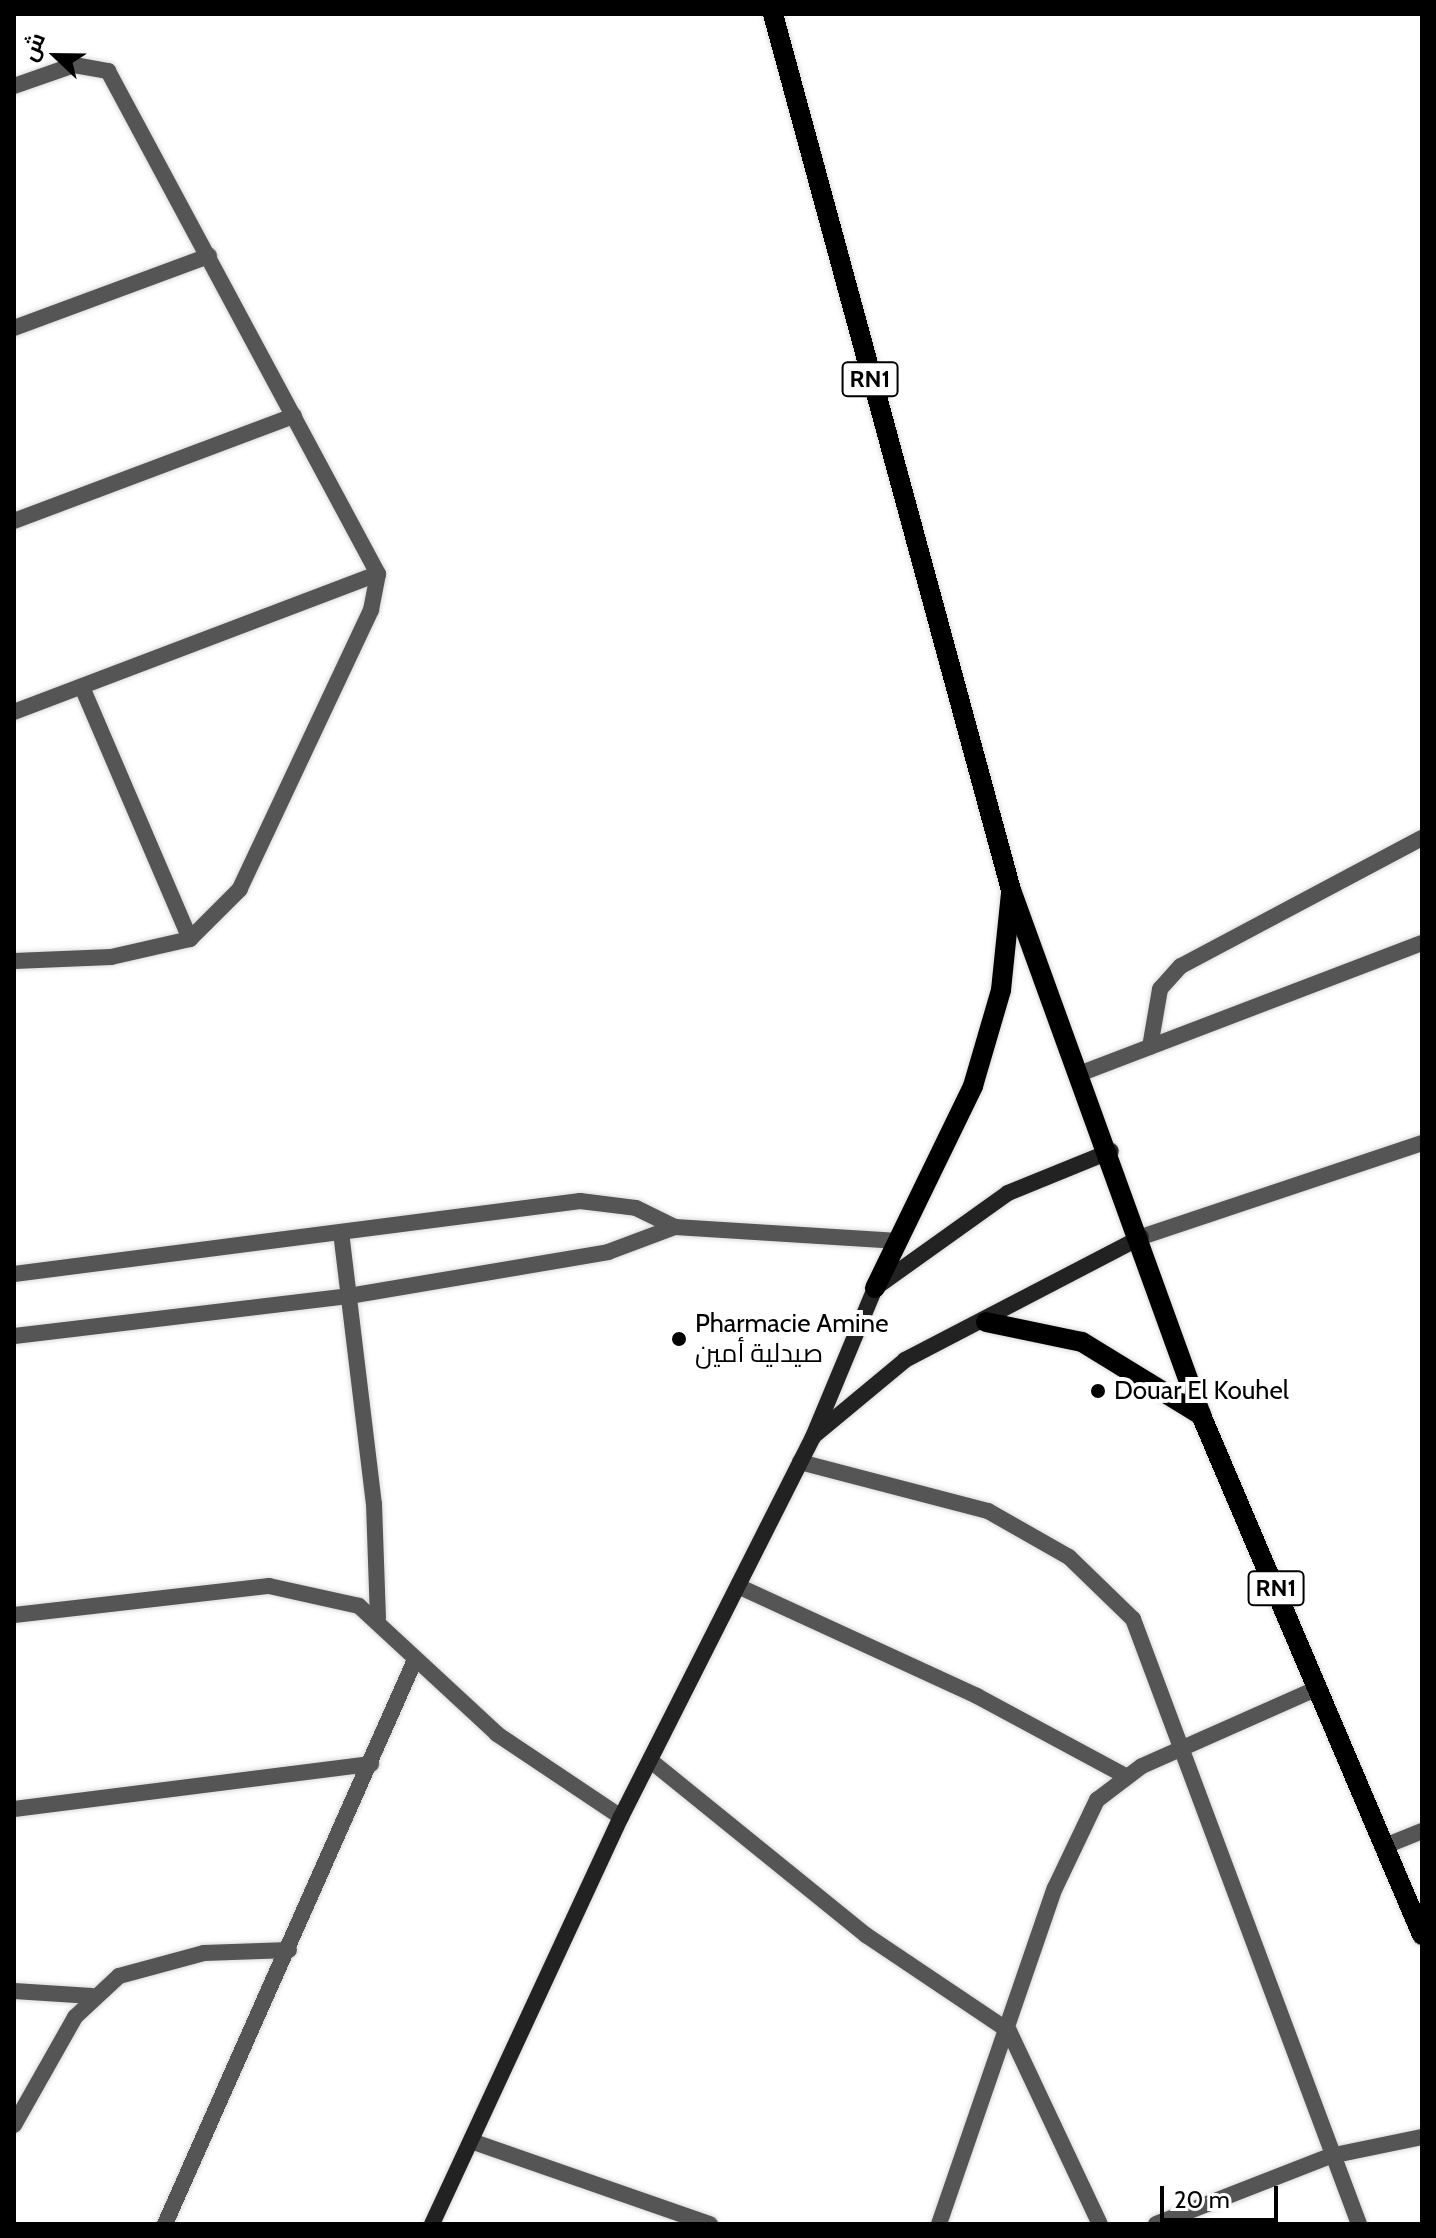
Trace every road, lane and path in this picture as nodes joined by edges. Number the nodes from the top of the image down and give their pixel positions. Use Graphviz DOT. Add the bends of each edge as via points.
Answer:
graph roads {
  1 [pos="773,14"];
  2 [pos="14,86"];
  3 [pos="209,256"];
  4 [pos="14,328"];
  5 [pos="294,416"];
  6 [pos="14,521"];
  7 [pos="378,574"];
  8 [pos="82,687"];
  9 [pos="14,712"];
  10 [pos="1422,838"];
  11 [pos="1011,890"];
  12 [pos="190,939"];
  13 [pos="1422,943"];
  14 [pos="14,961"];
  15 [pos="1150,1047"];
  16 [pos="1079,1074"];
  17 [pos="1422,1143"];
  18 [pos="1111,1151"];
  19 [pos="675,1227"];
  20 [pos="341,1232"];
  21 [pos="1141,1237"];
  22 [pos="899,1241"];
  23 [pos="14,1274"];
  24 [pos="875,1288"];
  25 [pos="349,1296"];
  26 [pos="986,1322"];
  27 [pos="14,1336"];
  28 [pos="1201,1415"];
  29 [pos="813,1437"];
  30 [pos="800,1462"];
  31 [pos="738,1586"];
  32 [pos="14,1615"];
  33 [pos="378,1618"];
  34 [pos="414,1662"];
  35 [pos="1318,1688"];
  36 [pos="1182,1746"];
  37 [pos="651,1761"];
  38 [pos="371,1764"];
  39 [pos="1124,1775"];
  40 [pos="14,1809"];
  41 [pos="621,1817"];
  42 [pos="1422,1831"];
  43 [pos="1385,1846"];
  44 [pos="1422,1935"];
  45 [pos="289,1950"];
  46 [pos="14,1991"];
  47 [pos="92,1996"];
  48 [pos="1009,2031"];
  49 [pos="14,2125"];
  50 [pos="1422,2137"];
  51 [pos="471,2141"];
  52 [pos="1330,2156"];
  53 [pos="165,2224"];
  54 [pos="432,2224"];
  55 [pos="710,2224"];
  56 [pos="939,2224"];
  57 [pos="1100,2224"];
  58 [pos="1156,2224"];
  59 [pos="1359,2224"];
  1 -- 11 [label="main road, RN1"];
  2 -- 3 [label="street" via="74,65 108,71"];
  3 -- 4 [label="street"];
  3 -- 5 [label="street"];
  5 -- 6 [label="street"];
  5 -- 7 [label="street"];
  7 -- 8 [label="street"];
  7 -- 12 [label="street" via="371,610 240,889"];
  8 -- 9 [label="street"];
  8 -- 12 [label="street"];
  10 -- 15 [label="street" via="1181,966 1160,989"];
  11 -- 16 [label="main road, RN1"];
  11 -- 22 [label="main road" via="988,1042"];
  12 -- 14 [label="street" via="111,957"];
  13 -- 15 [label="street"];
  15 -- 16 [label="street"];
  16 -- 18 [label="main road, RN1"];
  17 -- 21 [label="street"];
  18 -- 21 [label="main road, RN1"];
  18 -- 24 [label="main road" via="1008,1193"];
  19 -- 20 [label="street" via="636,1208 580,1201"];
  19 -- 22 [label="street"];
  19 -- 25 [label="street" via="608,1252"];
  20 -- 23 [label="street"];
  20 -- 25 [label="street"];
  21 -- 26 [label="main road"];
  21 -- 28 [label="main road, RN1"];
  22 -- 24 [label="main road"];
  24 -- 29 [label="main road"];
  25 -- 27 [label="street"];
  25 -- 33 [label="street" via="374,1504"];
  26 -- 28 [label="main road" via="1082,1342"];
  26 -- 29 [label="main road" via="905,1360"];
  28 -- 35 [label="main road, RN1"];
  29 -- 30 [label="main road"];
  30 -- 31 [label="main road"];
  30 -- 36 [label="street" via="988,1511 1069,1557 1133,1619"];
  31 -- 37 [label="main road"];
  31 -- 39 [label="street" via="977,1696"];
  32 -- 33 [label="street" via="269,1586"];
  33 -- 34 [label="street"];
  34 -- 38 [label="street"];
  34 -- 41 [label="street" via="533,1762"];
  35 -- 36 [label="street"];
  35 -- 43 [label="main road, RN1"];
  36 -- 39 [label="street"];
  36 -- 52 [label="street"];
  37 -- 41 [label="main road"];
  37 -- 48 [label="street" via="866,1935"];
  38 -- 40 [label="street"];
  38 -- 45 [label="street"];
  39 -- 48 [label="street" via="1097,1800 1077,1839"];
  41 -- 51 [label="main road"];
  42 -- 43 [label="street"];
  43 -- 44 [label="main road, RN1"];
  45 -- 47 [label="street" via="173,1958 119,1976"];
  45 -- 53 [label="street"];
  46 -- 47 [label="street"];
  47 -- 49 [label="street"];
  48 -- 56 [label="street"];
  48 -- 57 [label="street"];
  50 -- 52 [label="street"];
  51 -- 54 [label="main road"];
  51 -- 55 [label="street"];
  52 -- 58 [label="street"];
  52 -- 59 [label="street"];
}
